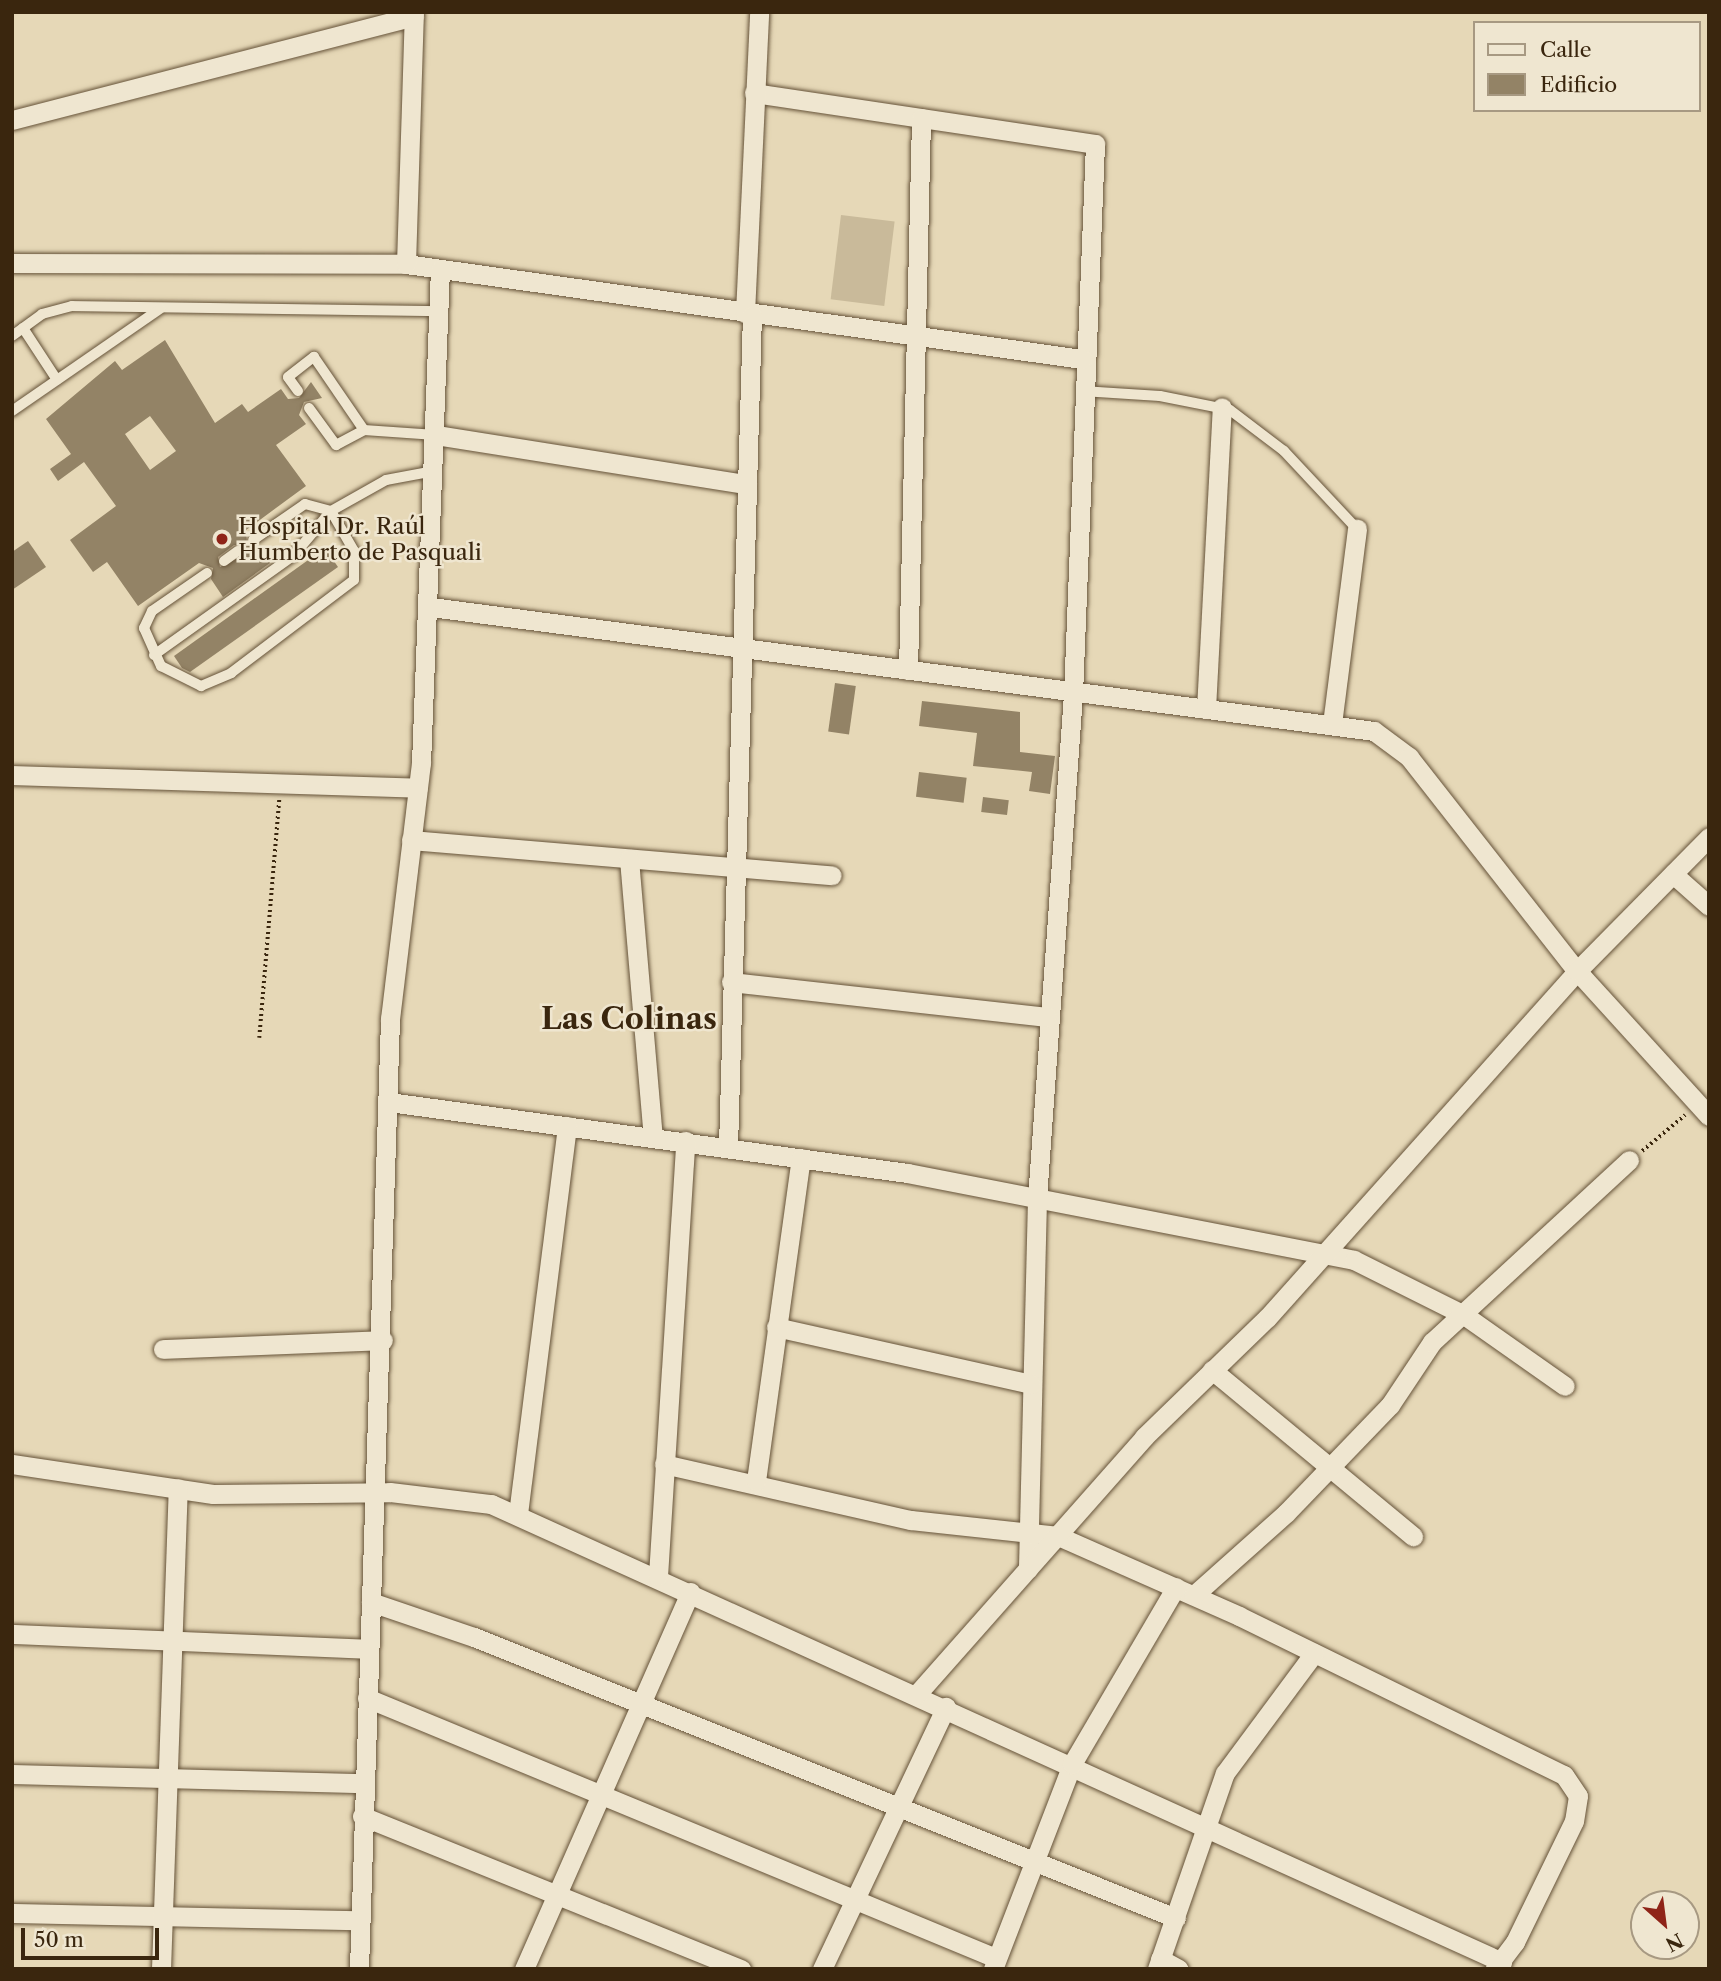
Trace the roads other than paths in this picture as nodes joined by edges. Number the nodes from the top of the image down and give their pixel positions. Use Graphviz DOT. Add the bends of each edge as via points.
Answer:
graph roads {
  1 [pos="759,12"];
  2 [pos="414,14"];
  3 [pos="754,93"];
  4 [pos="921,118"];
  5 [pos="12,120"];
  6 [pos="12,263"];
  7 [pos="407,264"];
  8 [pos="440,269"];
  9 [pos="160,309"];
  10 [pos="439,311"];
  11 [pos="748,314"];
  12 [pos="23,328"];
  13 [pos="12,336"];
  14 [pos="915,338"];
  15 [pos="1082,359"];
  16 [pos="57,380"];
  17 [pos="298,391"];
  18 [pos="1081,391"];
  19 [pos="1222,407"];
  20 [pos="309,408"];
  21 [pos="12,411"];
  22 [pos="364,430"];
  23 [pos="436,435"];
  24 [pos="435,471"];
  25 [pos="747,484"];
  26 [pos="331,511"];
  27 [pos="1357,529"];
  28 [pos="253,540"];
  29 [pos="237,551"];
  30 [pos="224,561"];
  31 [pos="206,573"];
  32 [pos="431,607"];
  33 [pos="741,647"];
  34 [pos="154,654"];
  35 [pos="908,670"];
  36 [pos="1073,694"];
  37 [pos="1206,709"];
  38 [pos="1332,724"];
  39 [pos="12,775"];
  40 [pos="418,788"];
  41 [pos="1709,837"];
  42 [pos="411,840"];
  43 [pos="629,859"];
  44 [pos="733,868"];
  45 [pos="1673,874"];
  46 [pos="832,875"];
  47 [pos="1709,906"];
  48 [pos="1577,971"];
  49 [pos="730,982"];
  50 [pos="1047,1017"];
  51 [pos="390,1102"];
  52 [pos="1705,1105"];
  53 [pos="567,1126"];
  54 [pos="653,1137"];
  55 [pos="685,1141"];
  56 [pos="728,1147"];
  57 [pos="801,1158"];
  58 [pos="1629,1160"];
  59 [pos="1037,1199"];
  60 [pos="1326,1253"];
  61 [pos="1464,1315"];
  62 [pos="776,1327"];
  63 [pos="383,1340"];
  64 [pos="163,1349"];
  65 [pos="1212,1370"];
  66 [pos="1031,1384"];
  67 [pos="1565,1386"];
  68 [pos="12,1464"];
  69 [pos="664,1464"];
  70 [pos="1329,1466"];
  71 [pos="756,1482"];
  72 [pos="178,1488"];
  73 [pos="376,1493"];
  74 [pos="518,1514"];
  75 [pos="1029,1536"];
  76 [pos="1058,1536"];
  77 [pos="1413,1536"];
  78 [pos="1028,1569"];
  79 [pos="658,1576"];
  80 [pos="1185,1591"];
  81 [pos="690,1592"];
  82 [pos="370,1602"];
  83 [pos="12,1634"];
  84 [pos="175,1641"];
  85 [pos="369,1649"];
  86 [pos="1314,1653"];
  87 [pos="918,1694"];
  88 [pos="367,1698"];
  89 [pos="641,1706"];
  90 [pos="946,1707"];
  91 [pos="1072,1763"];
  92 [pos="12,1773"];
  93 [pos="167,1778"];
  94 [pos="364,1783"];
  95 [pos="602,1797"];
  96 [pos="898,1805"];
  97 [pos="362,1816"];
  98 [pos="1205,1825"];
  99 [pos="1032,1857"];
  100 [pos="558,1895"];
  101 [pos="854,1898"];
  102 [pos="12,1913"];
  103 [pos="163,1916"];
  104 [pos="1176,1918"];
  105 [pos="359,1920"];
  106 [pos="995,1963"];
  107 [pos="1158,1964"];
  108 [pos="1499,1965"];
  109 [pos="161,1969"];
  110 [pos="359,1969"];
  111 [pos="524,1969"];
  112 [pos="741,1969"];
  113 [pos="822,1969"];
  114 [pos="1179,1969"];
  1 -- 3 [label="street"];
  2 -- 5 [label="street"];
  2 -- 7 [label="street"];
  3 -- 4 [label="street"];
  3 -- 11 [label="street"];
  4 -- 14 [label="street"];
  4 -- 15 [label="street" via="1095,144"];
  6 -- 7 [label="street"];
  7 -- 8 [label="street"];
  8 -- 10 [label="street"];
  8 -- 11 [label="street"];
  9 -- 10 [label="lane"];
  9 -- 12 [label="lane" via="57,308"];
  9 -- 16 [label="lane"];
  10 -- 23 [label="street"];
  11 -- 14 [label="street"];
  11 -- 25 [label="street"];
  12 -- 13 [label="lane"];
  12 -- 16 [label="lane"];
  14 -- 15 [label="street"];
  14 -- 35 [label="street"];
  15 -- 18 [label="street"];
  16 -- 21 [label="lane"];
  17 -- 22 [label="lane" via="288,377 314,357"];
  18 -- 19 [label="lane"];
  18 -- 36 [label="street"];
  19 -- 27 [label="lane" via="1284,451"];
  19 -- 37 [label="street"];
  20 -- 22 [label="lane" via="335,445"];
  22 -- 23 [label="lane"];
  23 -- 24 [label="street"];
  23 -- 25 [label="street"];
  24 -- 26 [label="lane" via="386,480"];
  24 -- 32 [label="street"];
  25 -- 33 [label="street"];
  26 -- 28 [label="lane" via="305,505"];
  26 -- 34 [label="lane" via="293,555"];
  26 -- 34 [label="lane" via="354,551 349,588 216,681 186,682"];
  27 -- 38 [label="street"];
  29 -- 30 [label="lane"];
  31 -- 34 [label="lane" via="145,618"];
  32 -- 33 [label="street"];
  32 -- 40 [label="street"];
  33 -- 35 [label="street"];
  33 -- 44 [label="street"];
  35 -- 36 [label="street"];
  36 -- 37 [label="street"];
  36 -- 50 [label="street"];
  37 -- 38 [label="street"];
  38 -- 48 [label="street" via="1374,732 1409,757"];
  39 -- 40 [label="street"];
  40 -- 42 [label="street"];
  41 -- 45 [label="street"];
  42 -- 43 [label="street"];
  42 -- 51 [label="street" via="390,1019"];
  43 -- 44 [label="street"];
  43 -- 54 [label="street"];
  44 -- 46 [label="street"];
  44 -- 49 [label="street"];
  45 -- 47 [label="street"];
  45 -- 48 [label="street"];
  48 -- 52 [label="street"];
  48 -- 60 [label="street"];
  49 -- 50 [label="street"];
  49 -- 56 [label="street"];
  50 -- 59 [label="street"];
  51 -- 53 [label="street"];
  51 -- 63 [label="street"];
  53 -- 54 [label="street"];
  53 -- 74 [label="street"];
  54 -- 55 [label="street"];
  55 -- 56 [label="street"];
  55 -- 69 [label="street"];
  56 -- 57 [label="street"];
  57 -- 59 [label="street"];
  57 -- 62 [label="street"];
  58 -- 61 [label="street"];
  59 -- 60 [label="street"];
  59 -- 66 [label="street"];
  60 -- 61 [label="street" via="1375,1269"];
  60 -- 65 [label="street"];
  61 -- 67 [label="street"];
  61 -- 70 [label="street" via="1432,1342 1390,1405"];
  62 -- 66 [label="street"];
  62 -- 71 [label="street"];
  63 -- 64 [label="street"];
  63 -- 73 [label="street"];
  65 -- 70 [label="street"];
  65 -- 76 [label="street"];
  66 -- 75 [label="street"];
  68 -- 72 [label="street"];
  69 -- 71 [label="street"];
  69 -- 79 [label="street"];
  70 -- 77 [label="street"];
  70 -- 80 [label="street"];
  71 -- 75 [label="street" via="911,1520"];
  72 -- 73 [label="street"];
  72 -- 84 [label="street"];
  73 -- 74 [label="street" via="450,1497"];
  73 -- 82 [label="street"];
  74 -- 79 [label="street"];
  75 -- 76 [label="street"];
  75 -- 78 [label="street"];
  76 -- 78 [label="street"];
  76 -- 80 [label="street"];
  78 -- 87 [label="street"];
  79 -- 81 [label="street"];
  80 -- 86 [label="street"];
  80 -- 91 [label="street"];
  81 -- 87 [label="street"];
  81 -- 89 [label="street"];
  82 -- 85 [label="street"];
  82 -- 89 [label="street"];
  83 -- 84 [label="street"];
  84 -- 85 [label="street"];
  84 -- 93 [label="street"];
  85 -- 88 [label="street"];
  86 -- 98 [label="street" via="1225,1773"];
  86 -- 108 [label="street" via="1553,1769 1573,1786 1574,1821"];
  87 -- 90 [label="street"];
  88 -- 94 [label="street"];
  88 -- 95 [label="street"];
  89 -- 95 [label="street"];
  89 -- 96 [label="street"];
  90 -- 91 [label="street"];
  90 -- 96 [label="street"];
  91 -- 98 [label="street"];
  91 -- 99 [label="street"];
  92 -- 93 [label="street"];
  93 -- 94 [label="street"];
  93 -- 103 [label="street"];
  94 -- 97 [label="street"];
  95 -- 100 [label="street"];
  95 -- 101 [label="street"];
  96 -- 99 [label="street"];
  96 -- 101 [label="street"];
  97 -- 100 [label="street"];
  97 -- 105 [label="street"];
  98 -- 104 [label="street"];
  98 -- 108 [label="street"];
  99 -- 104 [label="street"];
  99 -- 106 [label="street"];
  100 -- 111 [label="street"];
  100 -- 112 [label="street"];
  101 -- 106 [label="street"];
  101 -- 113 [label="street"];
  102 -- 103 [label="street"];
  103 -- 105 [label="street"];
  103 -- 109 [label="street"];
  104 -- 107 [label="street"];
  105 -- 110 [label="street"];
  107 -- 114 [label="street"];
}
